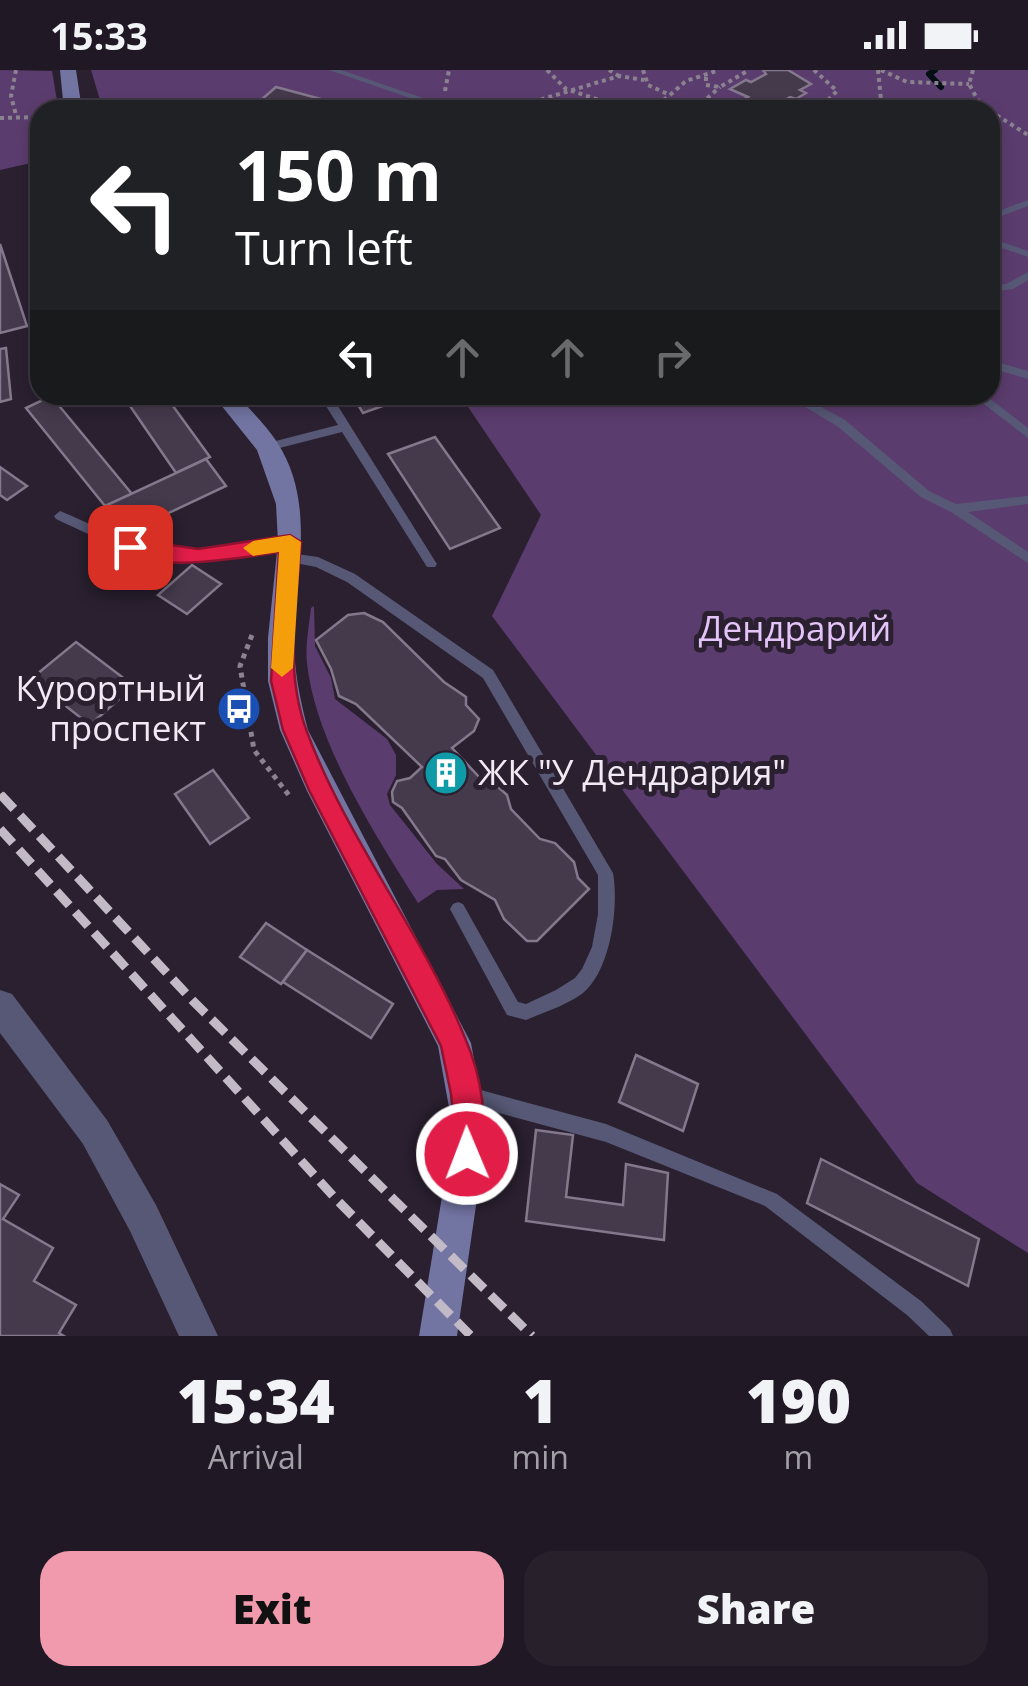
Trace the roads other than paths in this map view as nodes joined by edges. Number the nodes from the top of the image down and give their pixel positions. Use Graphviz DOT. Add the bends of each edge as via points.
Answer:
graph roads {
  1 [pos="68,70"];
  2 [pos="332,70"];
  3 [pos="72,100"];
  4 [pos="419,100"];
  5 [pos="1028,203"];
  6 [pos="1000,213"];
  7 [pos="1000,244"];
  8 [pos="1028,254"];
  9 [pos="1028,275"];
  10 [pos="1000,288"];
  11 [pos="1000,367"];
  12 [pos="1028,375"];
  13 [pos="232,405"];
  14 [pos="332,405"];
  15 [pos="809,405"];
  16 [pos="991,405"];
  17 [pos="346,427"];
  18 [pos="1028,434"];
  19 [pos="268,447"];
  20 [pos="1028,500"];
  21 [pos="955,509"];
  22 [pos="60,516"];
  23 [pos="290,550"];
  24 [pos="1028,558"];
  25 [pos="431,564"];
  26 [pos="458,909"];
  27 [pos="0,1006"];
  28 [pos="466,1094"];
  29 [pos="199,1336"];
  30 [pos="438,1336"];
  31 [pos="943,1336"];
  1 -- 3 [label="main road"];
  2 -- 4 [label="lane"];
  5 -- 6 [label="lane"];
  7 -- 8 [label="lane"];
  9 -- 10 [label="lane"];
  11 -- 12 [label="lane"];
  13 -- 19 [label="main road"];
  14 -- 17 [label="lane"];
  15 -- 21 [label="lane" via="841,423 925,494"];
  16 -- 18 [label="lane"];
  17 -- 19 [label="lane"];
  17 -- 25 [label="lane"];
  19 -- 23 [label="main road" via="288,504"];
  20 -- 21 [label="lane"];
  21 -- 24 [label="lane"];
  22 -- 23 [label="lane" via="167,556"];
  23 -- 26 [label="lane" via="351,578 488,674 610,887 596,963 580,985 526,1012 514,1009"];
  23 -- 28 [label="main road" via="281,638 282,681 294,730 454,1043"];
  27 -- 29 [label="street" via="95,1132"];
  28 -- 30 [label="main road" via="465,1180"];
  28 -- 31 [label="lane" via="606,1133 771,1200"];
}
